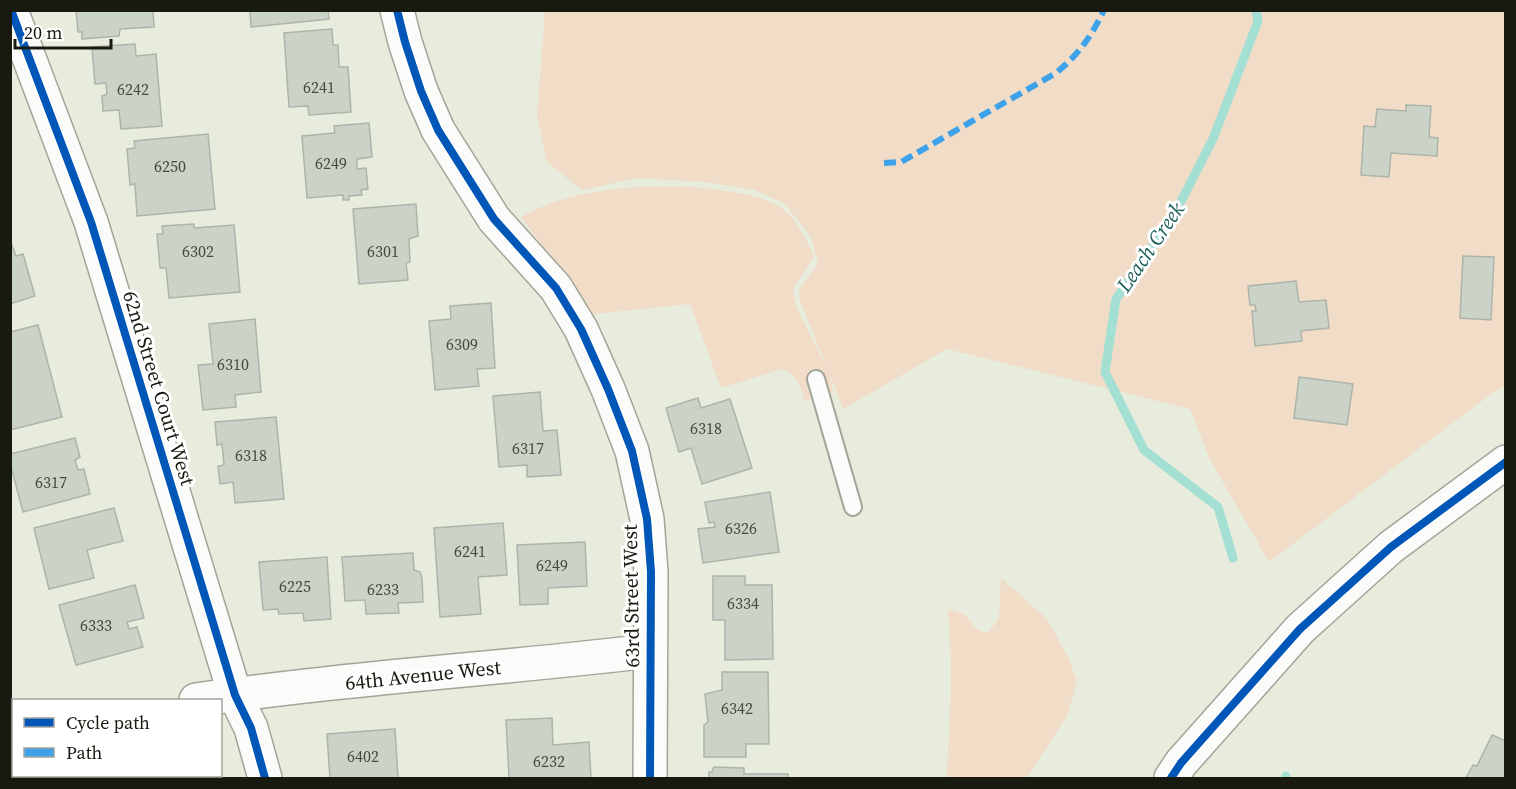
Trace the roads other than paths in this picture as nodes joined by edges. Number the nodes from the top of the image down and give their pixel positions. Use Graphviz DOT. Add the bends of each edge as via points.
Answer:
graph roads {
  1 [pos="11,10"];
  2 [pos="397,10"];
  3 [pos="816,379"];
  4 [pos="1506,462"];
  5 [pos="853,507"];
  6 [pos="649,651"];
  7 [pos="236,695"];
  8 [pos="204,699"];
  9 [pos="265,778"];
  10 [pos="650,778"];
  11 [pos="1171,778"];
  1 -- 7 [label="street, 62nd Street Court West" via="91,222"];
  2 -- 6 [label="street, 63rd Street West" via="421,91 438,130 494,219 556,288 581,329 608,389 632,451 647,519 651,572"];
  3 -- 5 [label="lane"];
  4 -- 11 [label="street" via="1391,547 1300,628"];
  6 -- 7 [label="street, 64th Avenue West"];
  6 -- 10 [label="street, 63rd Street West"];
  7 -- 8 [label="street, 64th Avenue West"];
  7 -- 9 [label="street, 62nd Street Court West" via="251,728"];
}
